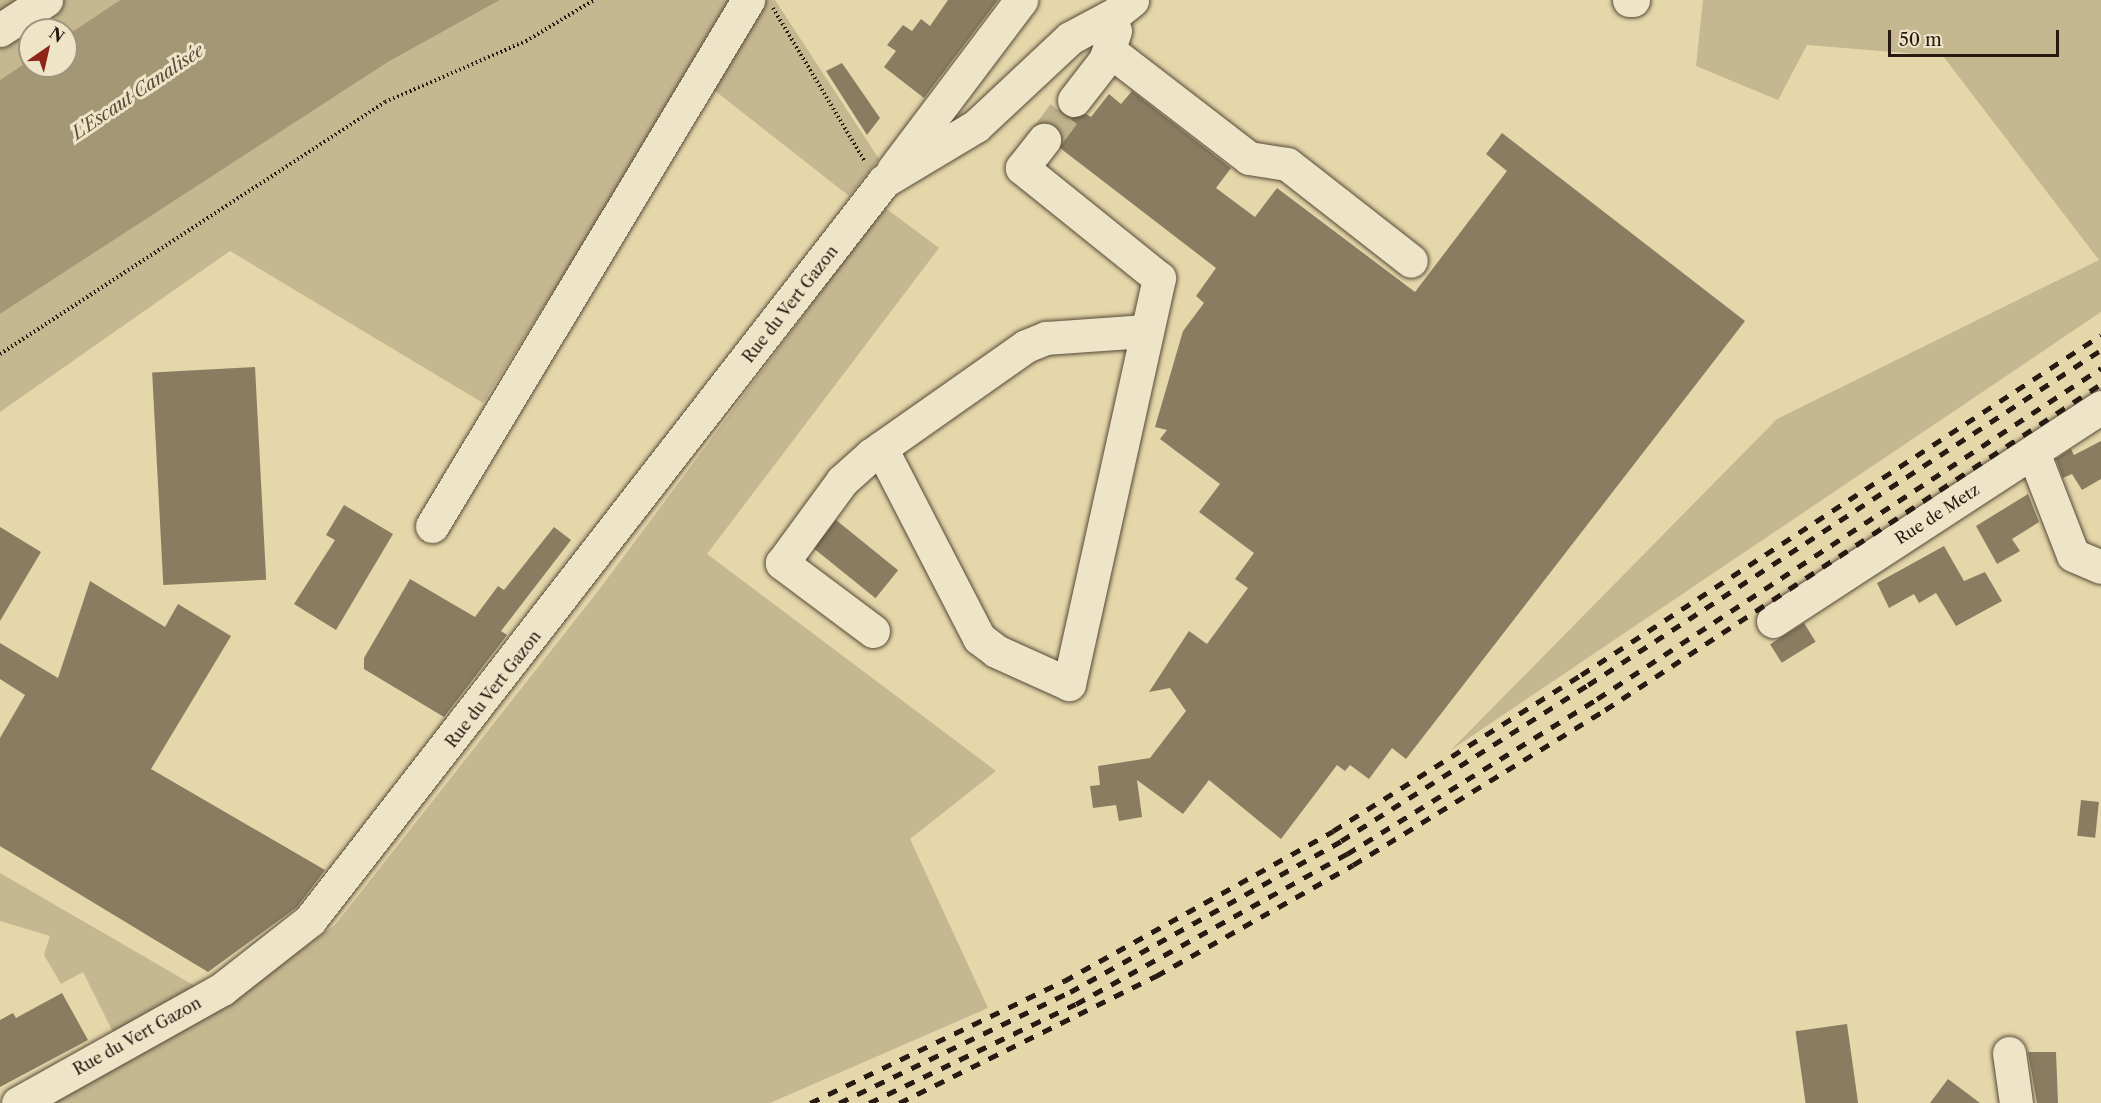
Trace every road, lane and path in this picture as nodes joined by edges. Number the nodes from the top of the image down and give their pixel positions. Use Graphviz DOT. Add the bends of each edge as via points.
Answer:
graph roads {
  1 [pos="46,0"];
  2 [pos="594,0"];
  3 [pos="748,0"];
  4 [pos="768,0"];
  5 [pos="1021,0"];
  6 [pos="1127,4"];
  7 [pos="0,30"];
  8 [pos="1110,51"];
  9 [pos="1074,100"];
  10 [pos="1044,140"];
  11 [pos="880,187"];
  12 [pos="1411,261"];
  13 [pos="1147,331"];
  14 [pos="0,354"];
  15 [pos="2101,407"];
  16 [pos="880,448"];
  17 [pos="2033,452"];
  18 [pos="432,526"];
  19 [pos="2101,567"];
  20 [pos="1773,621"];
  21 [pos="873,631"];
  22 [pos="2008,1053"];
  23 [pos="18,1103"];
  24 [pos="2016,1103"];
  1 -- 7 [label="street"];
  2 -- 14 [label="path" via="526,41 385,102"];
  3 -- 18 [label="street"];
  4 -- 11 [label="path"];
  5 -- 11 [label="street, Rue du Vert Gazon"];
  6 -- 8 [label="street"];
  6 -- 11 [label="street, Rue du Vert Gazon" via="1070,38 976,126"];
  8 -- 9 [label="street"];
  8 -- 12 [label="street" via="1249,158 1287,164"];
  10 -- 13 [label="street" via="1022,168 1159,278"];
  11 -- 23 [label="street, Rue du Vert Gazon" via="310,920 222,989"];
  13 -- 16 [label="street" via="1046,339 1026,346"];
  13 -- 16 [label="street" via="1069,684 996,651 979,638"];
  15 -- 17 [label="street, Rue de Metz"];
  16 -- 21 [label="street" via="842,481 782,562"];
  17 -- 19 [label="street" via="2073,555"];
  17 -- 20 [label="street, Rue de Metz"];
  22 -- 24 [label="street"];
}
